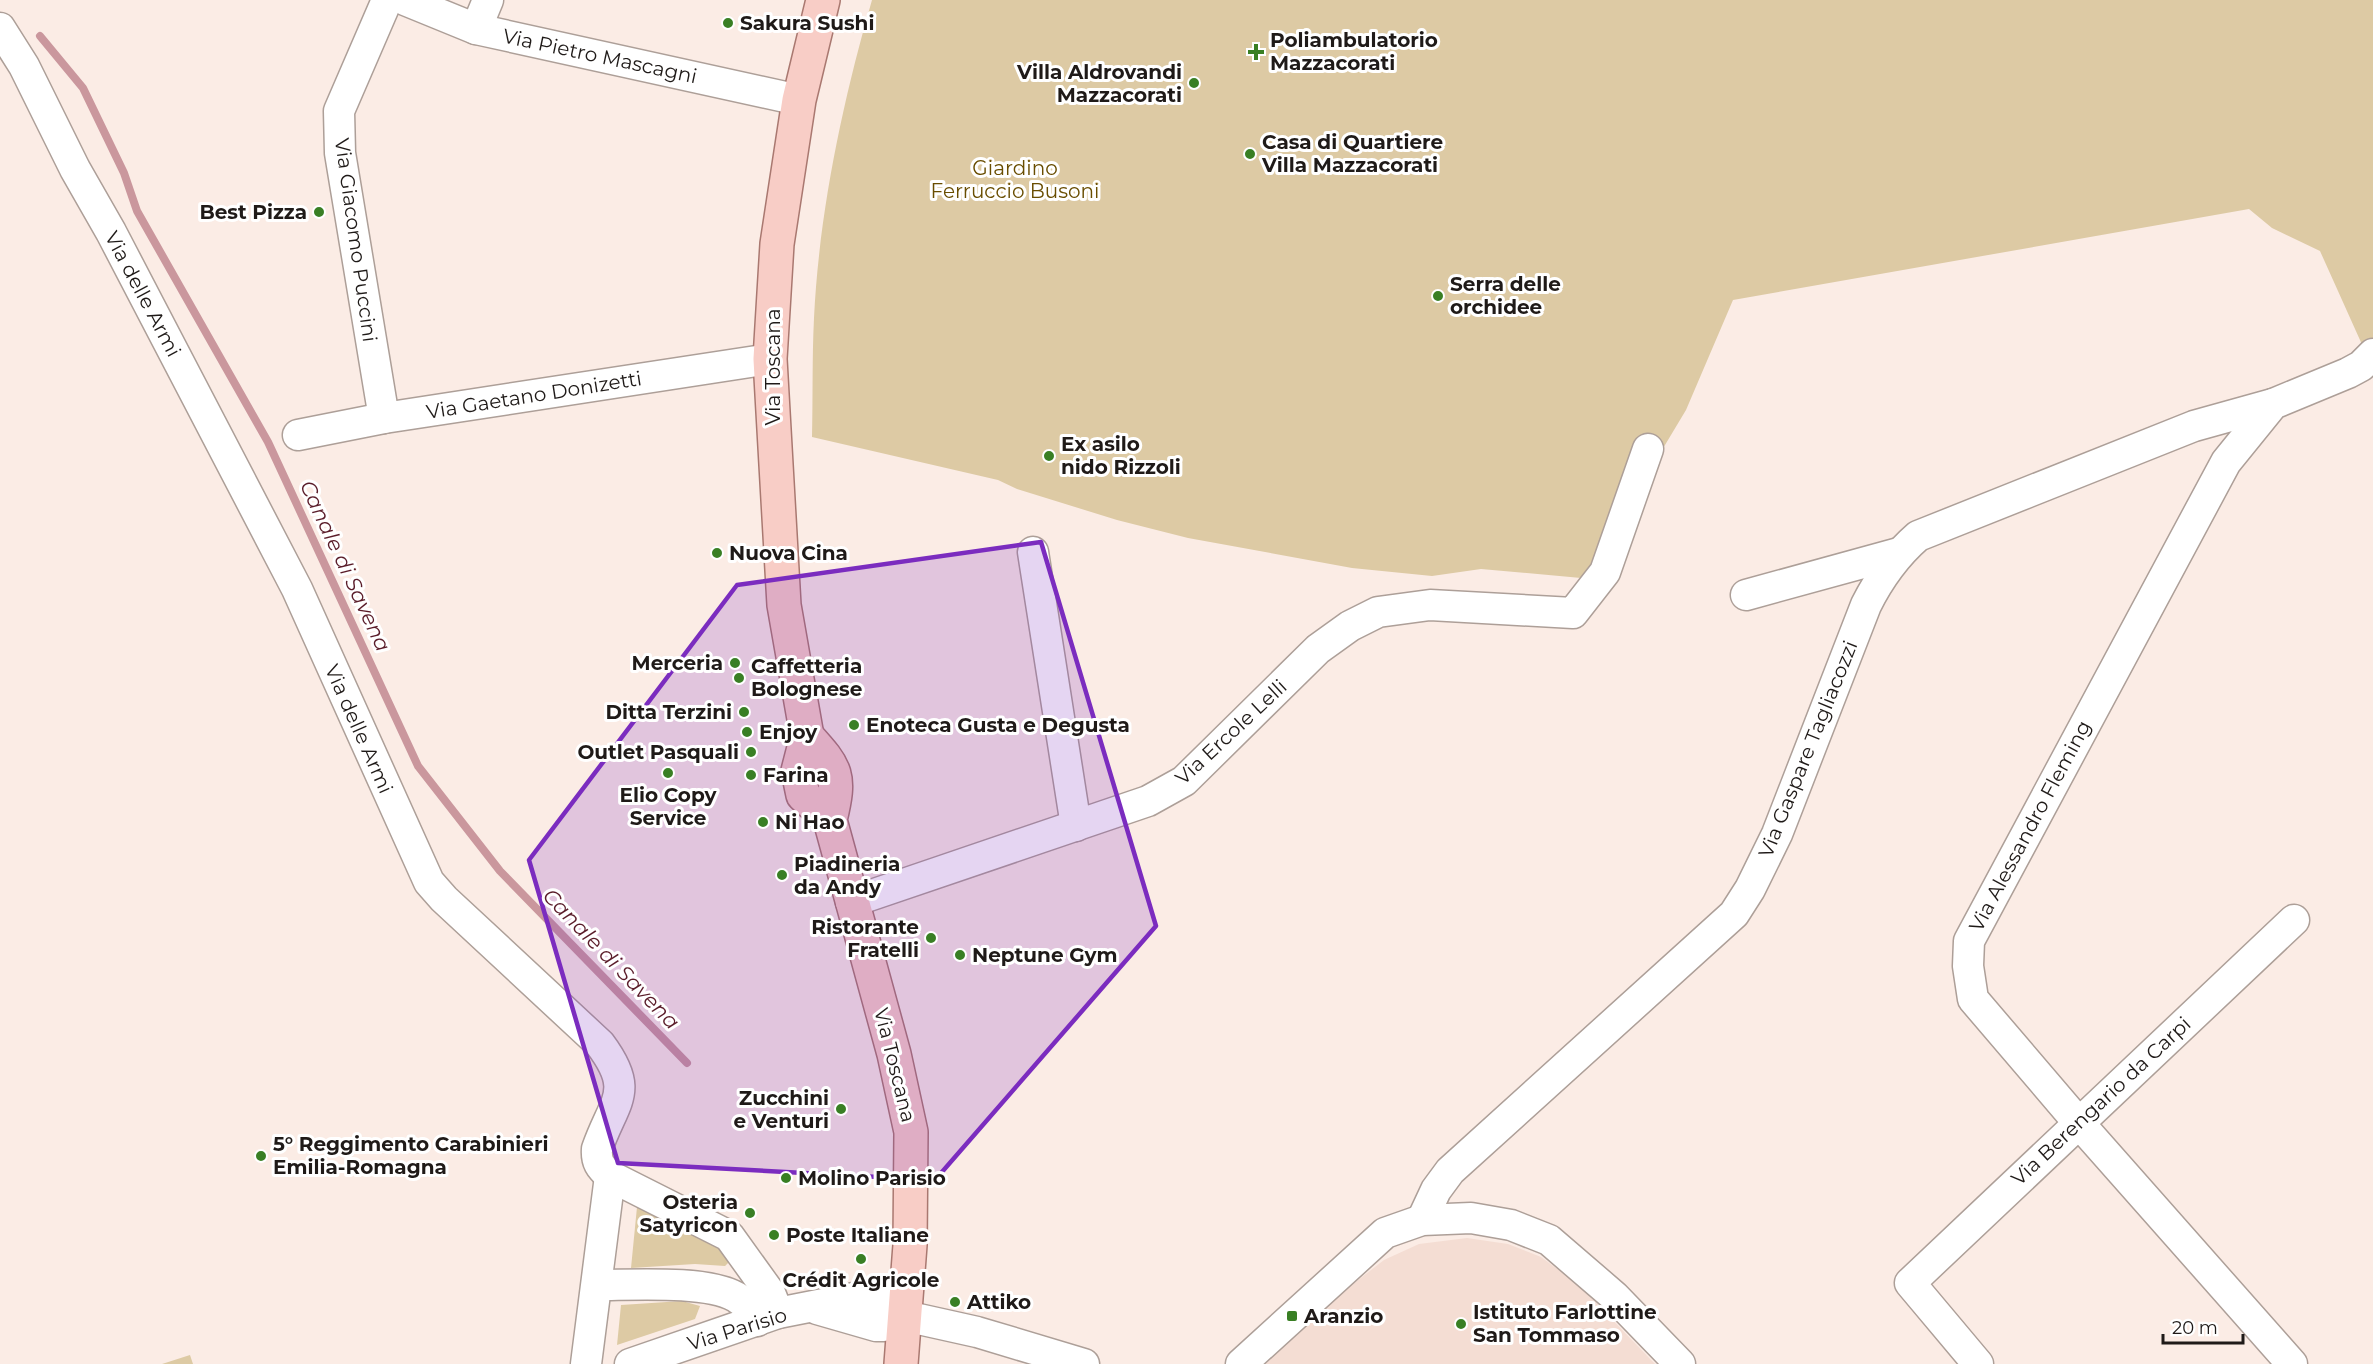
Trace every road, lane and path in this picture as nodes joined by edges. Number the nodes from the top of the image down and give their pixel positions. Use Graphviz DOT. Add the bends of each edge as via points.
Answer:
graph roads {
  1 [pos="387,0"];
  2 [pos="405,0"];
  3 [pos="488,0"];
  4 [pos="823,0"];
  5 [pos="476,29"];
  6 [pos="2,36"];
  7 [pos="799,100"];
  8 [pos="2373,354"];
  9 [pos="770,359"];
  10 [pos="2272,404"];
  11 [pos="384,418"];
  12 [pos="298,435"];
  13 [pos="1648,449"];
  14 [pos="1033,552"];
  15 [pos="1899,553"];
  16 [pos="1746,595"];
  17 [pos="1076,826"];
  18 [pos="851,902"];
  19 [pos="2294,920"];
  20 [pos="2078,1122"];
  21 [pos="610,1176"];
  22 [pos="1422,1220"];
  23 [pos="598,1285"];
  24 [pos="767,1317"];
  25 [pos="905,1317"];
  26 [pos="586,1364"];
  27 [pos="630,1364"];
  28 [pos="901,1364"];
  29 [pos="1084,1364"];
  30 [pos="1241,1364"];
  31 [pos="1680,1364"];
  32 [pos="1978,1364"];
  33 [pos="2292,1364"];
  1 -- 11 [label="street, Via Giacomo Puccini" via="339,111 340,153"];
  2 -- 5 [label="street, Via Pietro Mascagni"];
  3 -- 5 [label="street"];
  4 -- 7 [label="main road, Via Toscana"];
  5 -- 7 [label="street, Via Pietro Mascagni"];
  6 -- 21 [label="street, Via delle Armi" via="24,66 297,589 429,882 600,1044 614,1063 620,1076 620,1092 596,1159"];
  7 -- 9 [label="main road, Via Toscana" via="777,244"];
  8 -- 10 [label="street, Via Alessandro Fleming" via="2349,373"];
  9 -- 11 [label="street, Via Gaetano Donizetti"];
  9 -- 18 [label="main road, Via Toscana" via="783,605 807,736 798,771 803,795 830,820"];
  10 -- 15 [label="street, Via Gaspare Tagliacozzi" via="2194,426 1973,514 1918,536"];
  10 -- 20 [label="street, Via Alessandro Fleming" via="2226,462 1969,941 1973,999"];
  11 -- 12 [label="street, Via Gaetano Donizetti"];
  13 -- 17 [label="street, Via Ercole Lelli" via="1605,572 1573,613 1430,605 1378,612 1318,649 1184,781 1148,801"];
  14 -- 17 [label="street"];
  15 -- 16 [label="street"];
  15 -- 22 [label="street, Via Gaspare Tagliacozzi" via="1880,577 1866,605 1777,834 1734,914 1450,1171"];
  17 -- 18 [label="street, Via Ercole Lelli"];
  18 -- 25 [label="main road, Via Toscana" via="894,1054 911,1132"];
  19 -- 20 [label="street, Via Berengario da Carpi"];
  20 -- 32 [label="street, Via Berengario da Carpi" via="1910,1283"];
  20 -- 33 [label="street, Via Alessandro Fleming"];
  21 -- 23 [label="street"];
  21 -- 24 [label="street" via="729,1236 770,1293"];
  22 -- 30 [label="street" via="1385,1233"];
  22 -- 31 [label="street" via="1472,1218 1511,1225 1548,1240 1614,1296"];
  23 -- 24 [label="street" via="670,1285 716,1291 734,1296"];
  23 -- 26 [label="street"];
  24 -- 25 [label="street, Via Parisio" via="869,1296 886,1300"];
  24 -- 27 [label="street, Via Parisio"];
  25 -- 28 [label="main road, Via Toscana"];
  25 -- 29 [label="street" via="987,1334"];
}
